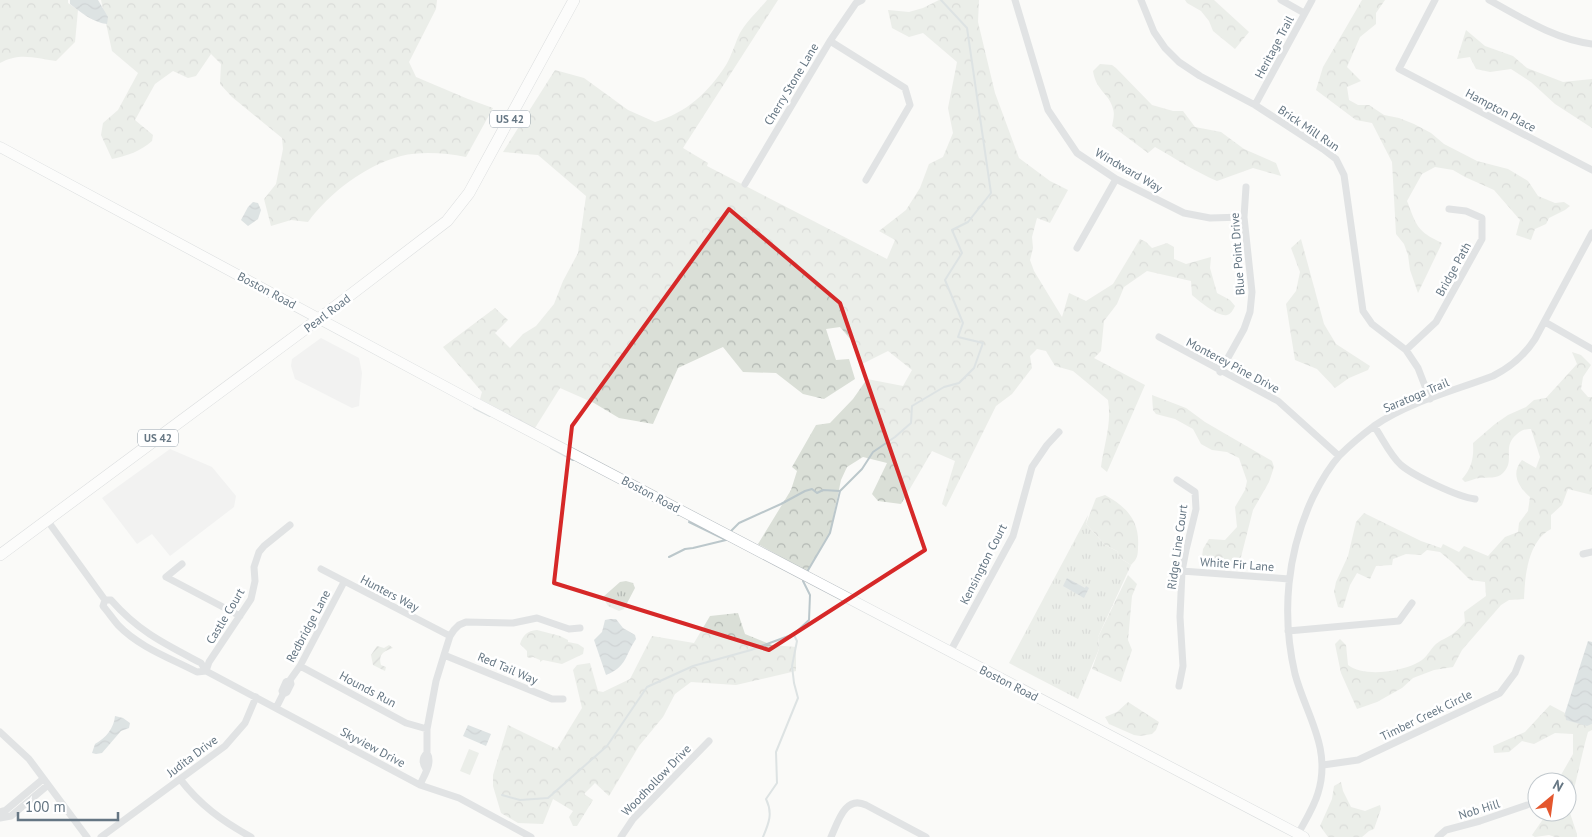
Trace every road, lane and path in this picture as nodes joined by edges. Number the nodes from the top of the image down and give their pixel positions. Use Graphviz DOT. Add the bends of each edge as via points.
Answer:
graph roads {
  1 [pos="574,0"];
  2 [pos="862,0"];
  3 [pos="1015,0"];
  4 [pos="1141,0"];
  5 [pos="1281,0"];
  6 [pos="1312,0"];
  7 [pos="1435,0"];
  8 [pos="1489,0"];
  9 [pos="1304,13"];
  10 [pos="830,41"];
  11 [pos="1592,44"];
  12 [pos="1255,106"];
  13 [pos="0,147"];
  14 [pos="1592,170"];
  15 [pos="1116,179"];
  16 [pos="866,180"];
  17 [pos="745,184"];
  18 [pos="1246,187"];
  19 [pos="1449,209"];
  20 [pos="1244,217"];
  21 [pos="1592,232"];
  22 [pos="1077,248"];
  23 [pos="320,318"];
  24 [pos="1545,322"];
  25 [pos="1158,337"];
  26 [pos="1592,349"];
  27 [pos="1406,350"];
  28 [pos="1220,372"];
  29 [pos="1430,400"];
  30 [pos="1374,426"];
  31 [pos="1059,432"];
  32 [pos="1339,456"];
  33 [pos="1177,480"];
  34 [pos="1475,499"];
  35 [pos="47,520"];
  36 [pos="290,525"];
  37 [pos="1592,552"];
  38 [pos="1583,554"];
  39 [pos="0,555"];
  40 [pos="182,564"];
  41 [pos="321,569"];
  42 [pos="1182,571"];
  43 [pos="1289,579"];
  44 [pos="344,582"];
  45 [pos="106,600"];
  46 [pos="1412,603"];
  47 [pos="240,616"];
  48 [pos="580,628"];
  49 [pos="1288,631"];
  50 [pos="450,636"];
  51 [pos="950,652"];
  52 [pos="444,655"];
  53 [pos="1521,658"];
  54 [pos="300,666"];
  55 [pos="206,671"];
  56 [pos="1179,686"];
  57 [pos="256,697"];
  58 [pos="563,700"];
  59 [pos="276,708"];
  60 [pos="427,729"];
  61 [pos="0,732"];
  62 [pos="708,741"];
  63 [pos="1323,765"];
  64 [pos="42,779"];
  65 [pos="180,779"];
  66 [pos="48,785"];
  67 [pos="420,785"];
  68 [pos="1527,805"];
  69 [pos="0,812"];
  70 [pos="0,818"];
  71 [pos="1301,835"];
  72 [pos="87,837"];
  73 [pos="101,837"];
  74 [pos="251,837"];
  75 [pos="532,837"];
  76 [pos="621,837"];
  77 [pos="831,837"];
  78 [pos="926,837"];
  79 [pos="1438,837"];
  1 -- 23 [label="main road, Pearl Road / US 42" via="457,210"];
  2 -- 10 [label="street, Cherry Stone Lane" via="856,3"];
  3 -- 15 [label="street, Windward Way" via="1048,110 1077,153"];
  4 -- 12 [label="street, Brick Mill Run" via="1154,32 1179,62"];
  5 -- 9 [label="street"];
  6 -- 9 [label="street, Heritage Trail"];
  7 -- 14 [label="street, Hampton Place" via="1399,68"];
  8 -- 11 [label="street" via="1550,33"];
  9 -- 12 [label="street, Heritage Trail"];
  10 -- 16 [label="street" via="906,88 910,105"];
  10 -- 17 [label="street, Cherry Stone Lane"];
  12 -- 27 [label="street, Brick Mill Run" via="1336,159 1344,175 1363,311 1372,324"];
  13 -- 23 [label="street, Boston Road"];
  15 -- 20 [label="street, Windward Way" via="1184,213 1210,218"];
  15 -- 22 [label="street"];
  18 -- 20 [label="street, Blue Point Drive"];
  19 -- 27 [label="street, Bridge Path" via="1466,211 1482,218 1482,239 1436,322"];
  20 -- 28 [label="street, Blue Point Drive" via="1252,292 1250,312"];
  21 -- 24 [label="street, Saratoga Trail"];
  23 -- 35 [label="main road, Pearl Road / US 42"];
  23 -- 51 [label="street, Boston Road"];
  24 -- 26 [label="street"];
  24 -- 29 [label="street, Saratoga Trail" via="1527,351 1504,371"];
  25 -- 28 [label="street, Monterey Pine Drive"];
  27 -- 29 [label="street, Brick Mill Run" via="1418,368"];
  28 -- 32 [label="street, Monterey Pine Drive" via="1278,401"];
  29 -- 30 [label="street, Saratoga Trail"];
  30 -- 32 [label="street, Saratoga Trail"];
  30 -- 34 [label="street" via="1395,458 1408,470 1458,496"];
  31 -- 51 [label="street, Kensington Court" via="1032,466 1013,536"];
  32 -- 43 [label="street, Saratoga Trail" via="1318,487 1304,519"];
  33 -- 42 [label="street, Ridge Line Court" via="1195,492 1196,510"];
  35 -- 39 [label="main road, Pearl Road / US 42"];
  35 -- 45 [label="street, Skyview Drive"];
  36 -- 47 [label="street, Castle Court" via="259,552 251,599"];
  37 -- 38 [label="street"];
  40 -- 47 [label="street" via="166,577"];
  41 -- 44 [label="street, Hunters Way"];
  42 -- 43 [label="street, White Fir Lane"];
  42 -- 56 [label="street, Ridge Line Court" via="1180,617 1184,666"];
  43 -- 49 [label="street, Saratoga Trail"];
  44 -- 50 [label="street, Hunters Way"];
  44 -- 54 [label="street, Redbridge Lane"];
  45 -- 55 [label="street, Skyview Drive" via="112,600 125,616 148,634 201,663"];
  45 -- 55 [label="street, Skyview Drive" via="103,606 131,636 197,672"];
  46 -- 49 [label="street" via="1399,621"];
  47 -- 55 [label="street, Castle Court"];
  48 -- 50 [label="street" via="569,629 537,618 513,623 466,622"];
  49 -- 63 [label="street, Saratoga Trail" via="1296,675 1318,734"];
  50 -- 52 [label="street"];
  51 -- 71 [label="street, Boston Road"];
  52 -- 58 [label="street, Red Tail Way" via="544,696"];
  52 -- 60 [label="street"];
  53 -- 63 [label="street, Timber Creek Circle" via="1500,693 1358,760"];
  54 -- 59 [label="street, Redbridge Lane" via="286,682"];
  54 -- 60 [label="street, Hounds Run" via="406,722"];
  55 -- 57 [label="street, Skyview Drive"];
  57 -- 59 [label="street, Skyview Drive"];
  57 -- 65 [label="street, Judita Drive" via="236,735"];
  59 -- 67 [label="street, Skyview Drive"];
  60 -- 67 [label="street" via="430,758"];
  61 -- 64 [label="street" via="29,759"];
  62 -- 76 [label="street, Woodhollow Drive" via="633,819"];
  63 -- 71 [label="street, Saratoga Trail" via="1318,794"];
  64 -- 66 [label="street"];
  64 -- 69 [label="street"];
  65 -- 73 [label="street, Judita Drive"];
  65 -- 74 [label="street" via="214,815"];
  66 -- 70 [label="street" via="11,816"];
  66 -- 72 [label="street"];
  67 -- 75 [label="street, Skyview Drive" via="459,798"];
  68 -- 79 [label="street, Nob Hill" via="1446,830"];
  77 -- 78 [label="street" via="844,810 851,804 862,803"];
}
